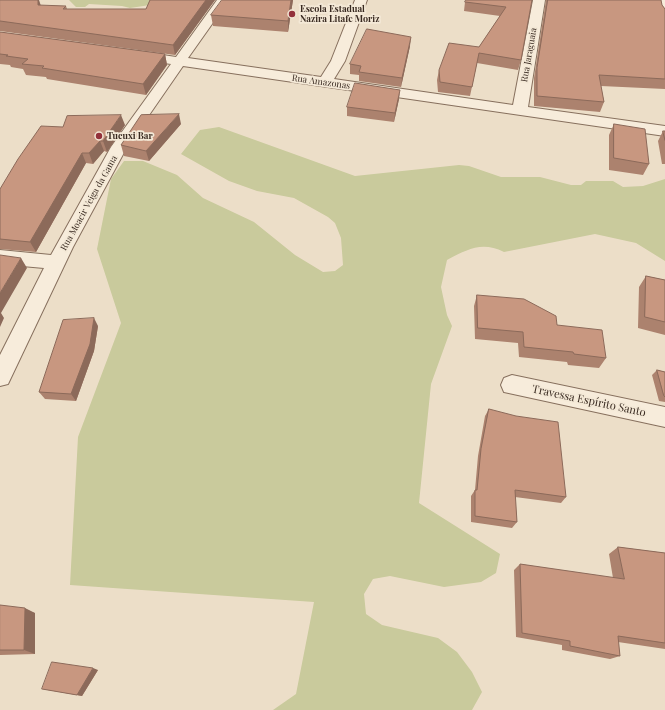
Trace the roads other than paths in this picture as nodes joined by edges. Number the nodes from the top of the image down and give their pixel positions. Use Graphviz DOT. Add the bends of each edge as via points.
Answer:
graph roads {
  1 [pos="223,0"];
  2 [pos="361,0"];
  3 [pos="539,0"];
  4 [pos="664,0"];
  5 [pos="665,14"];
  6 [pos="126,53"];
  7 [pos="181,61"];
  8 [pos="324,83"];
  9 [pos="520,110"];
  10 [pos="665,131"];
  11 [pos="0,257"];
  12 [pos="57,262"];
  13 [pos="0,377"];
  14 [pos="512,385"];
  15 [pos="665,417"];
  1 -- 7 [label="street, Rua Moacir Veiga da Gama"];
  2 -- 8 [label="street" via="338,61"];
  3 -- 9 [label="street, Rua Jaraguaia"];
  4 -- 5 [label="street"];
  6 -- 7 [label="street, Rua Amazonas"];
  7 -- 8 [label="street, Rua Amazonas"];
  7 -- 12 [label="street, Rua Moacir Veiga da Gama" via="119,147"];
  8 -- 9 [label="street, Rua Amazonas"];
  9 -- 10 [label="street, Rua Amazonas"];
  11 -- 12 [label="street"];
  12 -- 13 [label="street, Rua Moacir Veiga da Gama"];
  14 -- 15 [label="street, Travessa Espírito Santo"];
}
